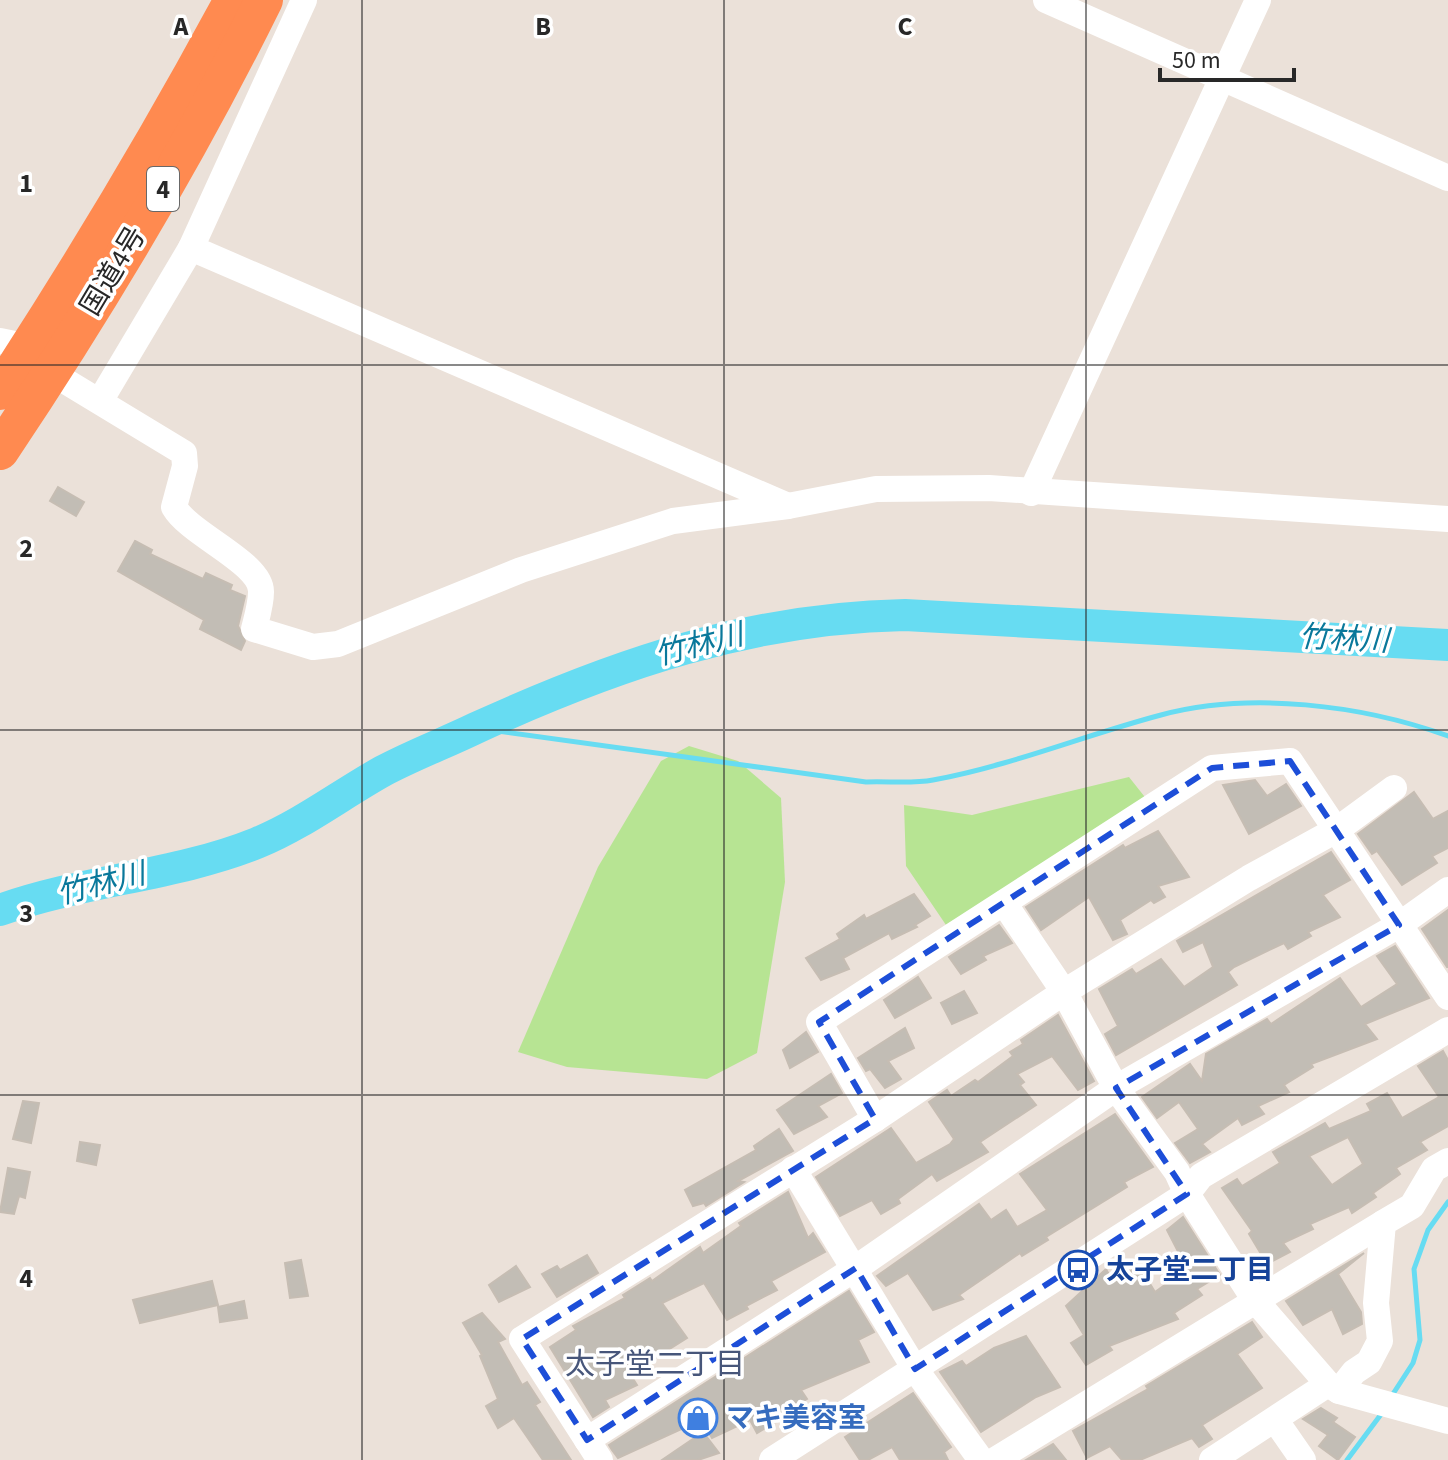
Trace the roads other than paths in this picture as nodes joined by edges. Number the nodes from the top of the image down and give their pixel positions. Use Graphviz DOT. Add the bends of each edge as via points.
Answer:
graph roads {
  1 [pos="233,0"];
  2 [pos="264,0"];
  3 [pos="304,0"];
  4 [pos="1046,0"];
  5 [pos="1258,0"];
  6 [pos="1222,77"];
  7 [pos="1448,178"];
  8 [pos="191,248"];
  9 [pos="27,353"];
  10 [pos="0,391"];
  11 [pos="100,401"];
  12 [pos="0,451"];
  13 [pos="1031,493"];
  14 [pos="788,506"];
  15 [pos="1448,519"];
  16 [pos="1394,788"];
  17 [pos="1338,829"];
  18 [pos="1448,890"];
  19 [pos="1004,903"];
  20 [pos="1399,925"];
  21 [pos="1064,992"];
  22 [pos="1448,997"];
  23 [pos="1448,1030"];
  24 [pos="1116,1088"];
  25 [pos="875,1119"];
  26 [pos="1448,1161"];
  27 [pos="793,1169"];
  28 [pos="1187,1194"];
  29 [pos="1383,1223"];
  30 [pos="856,1268"];
  31 [pos="1254,1299"];
  32 [pos="915,1369"];
  33 [pos="1334,1387"];
  34 [pos="1276,1421"];
  35 [pos="1448,1421"];
  36 [pos="593,1450"];
  37 [pos="772,1460"];
  38 [pos="981,1460"];
  39 [pos="995,1460"];
  40 [pos="1212,1460"];
  41 [pos="1303,1460"];
  1 -- 9 [label="highway, 国道4号 / 4" via="162,132"];
  2 -- 9 [label="highway, 国道4号 / 4" via="187,149"];
  3 -- 8 [label="street"];
  4 -- 6 [label="street"];
  5 -- 6 [label="street"];
  6 -- 7 [label="street"];
  6 -- 13 [label="street"];
  8 -- 11 [label="street"];
  8 -- 14 [label="street"];
  9 -- 10 [label="highway, 4"];
  9 -- 11 [label="street"];
  9 -- 12 [label="highway, 4"];
  11 -- 14 [label="street" via="184,453 174,507 182,520 254,572 262,591 254,629 313,647 338,644 521,570 673,521"];
  13 -- 14 [label="street" via="876,489"];
  13 -- 15 [label="street"];
  16 -- 17 [label="street"];
  17 -- 19 [label="street" via="1290,761 1212,768"];
  17 -- 20 [label="street"];
  17 -- 21 [label="street"];
  18 -- 20 [label="street"];
  19 -- 21 [label="street"];
  19 -- 25 [label="street" via="819,1022"];
  20 -- 22 [label="street"];
  20 -- 24 [label="street"];
  21 -- 24 [label="street"];
  21 -- 25 [label="street"];
  23 -- 28 [label="street" via="1201,1176"];
  24 -- 28 [label="street"];
  24 -- 30 [label="street"];
  25 -- 27 [label="street"];
  26 -- 29 [label="street" via="1434,1169 1412,1206"];
  27 -- 30 [label="street"];
  27 -- 36 [label="street" via="522,1339"];
  28 -- 31 [label="street"];
  28 -- 32 [label="street"];
  29 -- 31 [label="street"];
  29 -- 33 [label="street" via="1376,1303 1380,1341 1369,1362"];
  30 -- 32 [label="street"];
  30 -- 36 [label="street"];
  31 -- 33 [label="street"];
  31 -- 39 [label="street"];
  32 -- 37 [label="street"];
  32 -- 38 [label="street"];
  33 -- 34 [label="street"];
  33 -- 35 [label="street"];
  34 -- 40 [label="street"];
  34 -- 41 [label="street"];
}
